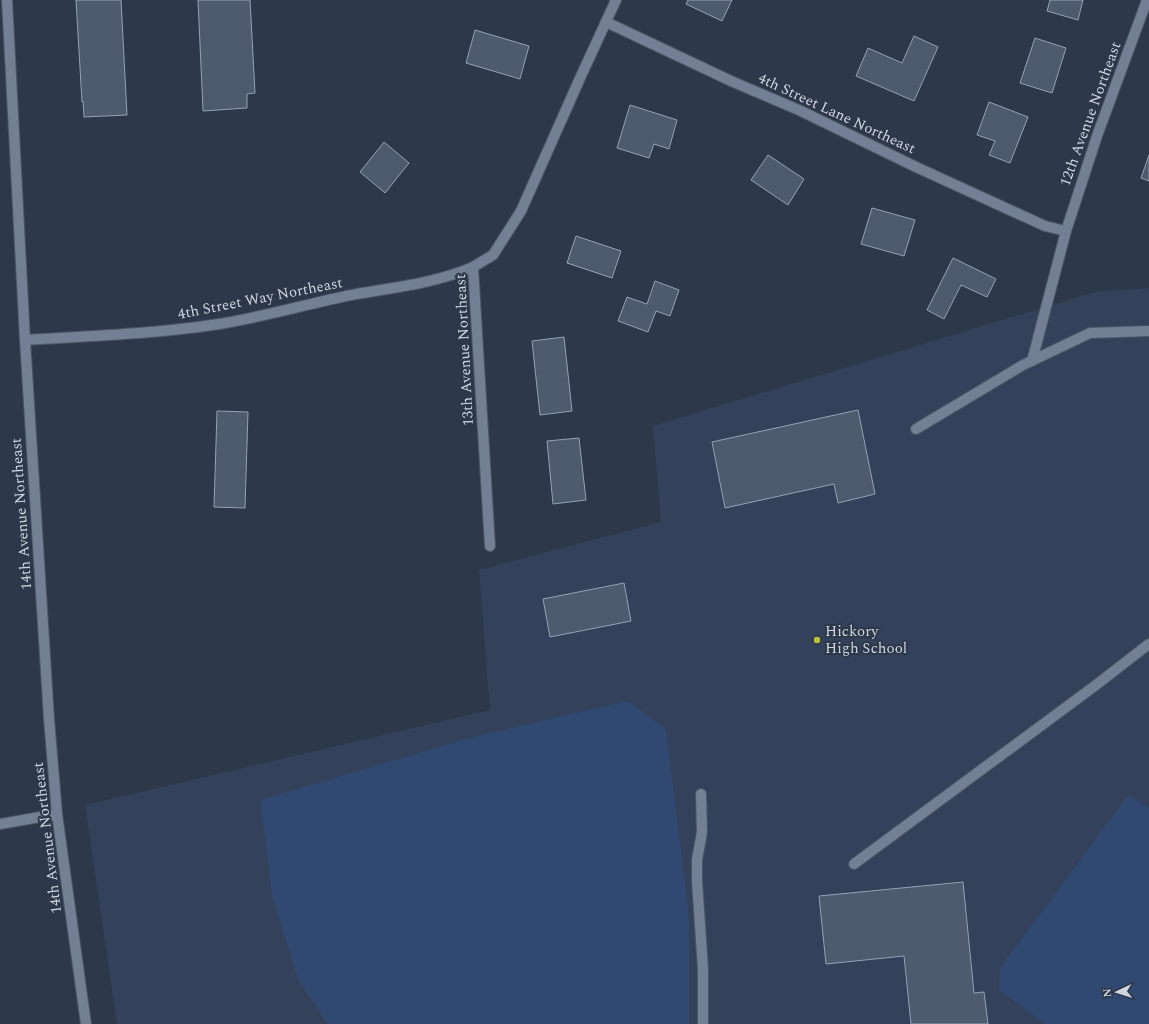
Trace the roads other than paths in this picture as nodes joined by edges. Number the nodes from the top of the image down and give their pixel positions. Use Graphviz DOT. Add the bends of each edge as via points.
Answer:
graph roads {
  1 [pos="7,0"];
  2 [pos="616,0"];
  3 [pos="1148,0"];
  4 [pos="606,22"];
  5 [pos="1061,230"];
  6 [pos="473,267"];
  7 [pos="1149,331"];
  8 [pos="25,340"];
  9 [pos="1032,361"];
  10 [pos="916,429"];
  11 [pos="490,546"];
  12 [pos="1149,644"];
  13 [pos="701,794"];
  14 [pos="57,814"];
  15 [pos="0,824"];
  16 [pos="854,864"];
  17 [pos="86,1024"];
  18 [pos="704,1024"];
  1 -- 8 [label="street, 14th Avenue Northeast"];
  2 -- 4 [label="street, 13th Avenue Northeast"];
  3 -- 5 [label="street, 12th Avenue Northeast"];
  4 -- 5 [label="street, 4th Street Lane Northeast" via="731,81 801,110 916,167 1045,226"];
  4 -- 6 [label="street, 13th Avenue Northeast" via="520,212 493,256"];
  5 -- 9 [label="street, 12th Avenue Northeast"];
  6 -- 8 [label="street, 4th Street Way Northeast" via="440,279 220,324 169,331"];
  6 -- 11 [label="street, 13th Avenue Northeast"];
  7 -- 9 [label="street" via="1090,333"];
  8 -- 14 [label="street, 14th Avenue Northeast"];
  9 -- 10 [label="street"];
  12 -- 16 [label="street"];
  13 -- 18 [label="street" via="702,832 696,881 703,969"];
  14 -- 15 [label="street"];
  14 -- 17 [label="street, 14th Avenue Northeast"];
}
